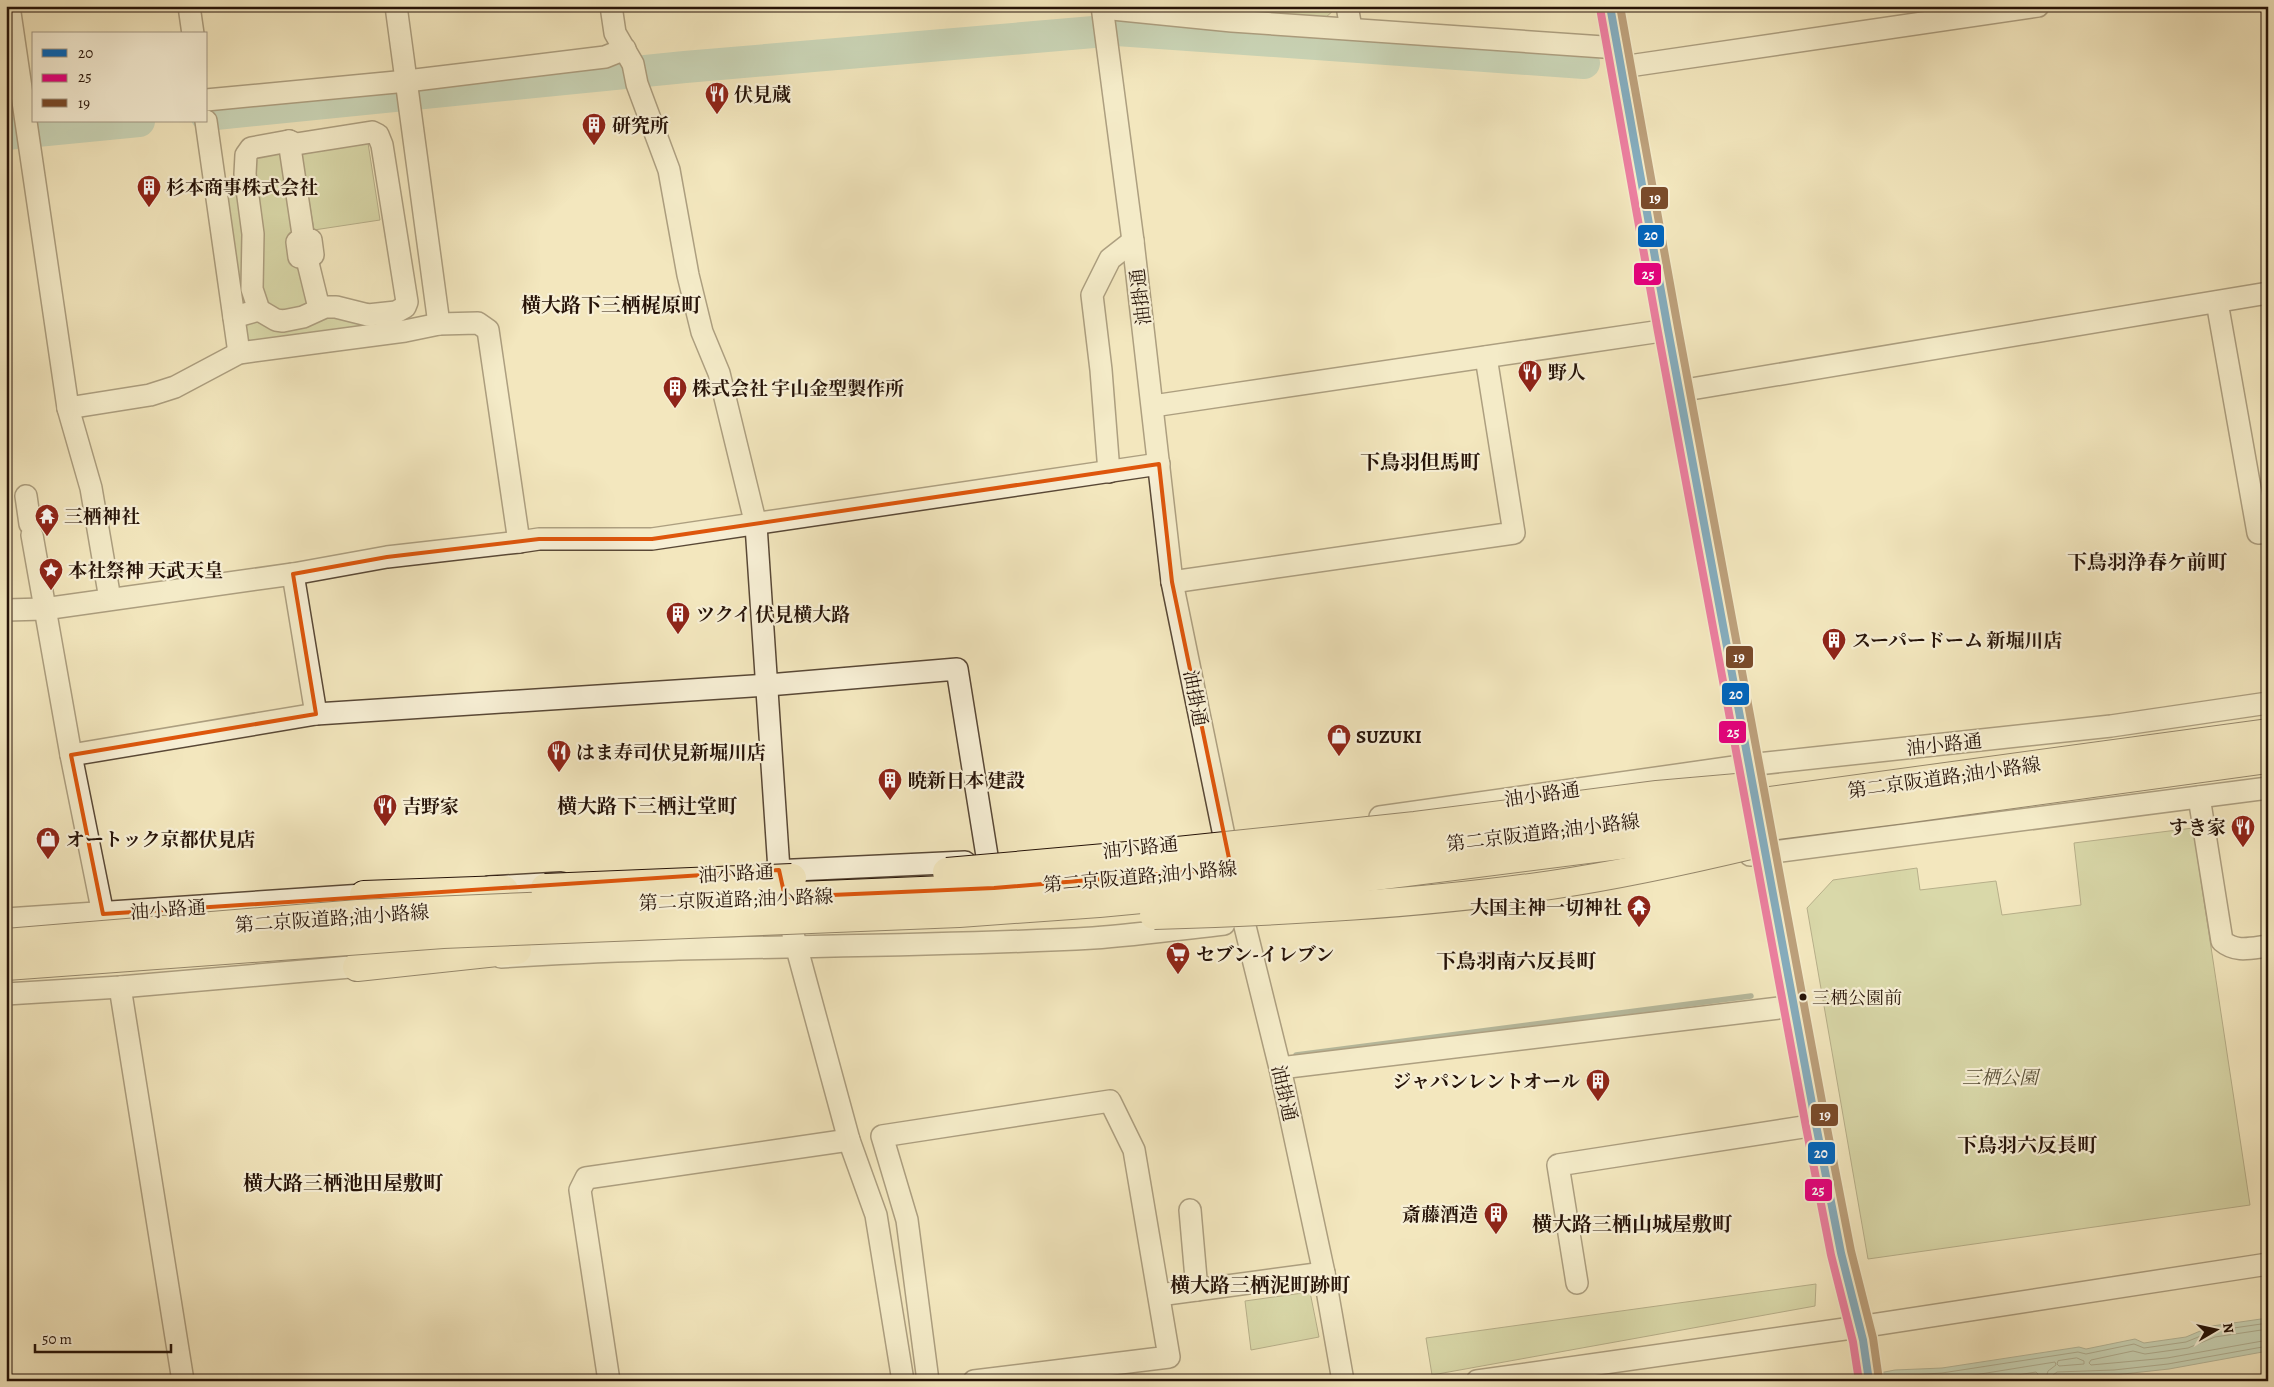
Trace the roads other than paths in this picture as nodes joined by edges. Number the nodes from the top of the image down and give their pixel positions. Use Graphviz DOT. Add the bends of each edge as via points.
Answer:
graph roads {
  1 [pos="10,6"];
  2 [pos="189,6"];
  3 [pos="396,6"];
  4 [pos="611,6"];
  5 [pos="1347,6"];
  6 [pos="1610,6"];
  7 [pos="2038,6"];
  8 [pos="1102,11"];
  9 [pos="1231,13"];
  10 [pos="1351,28"];
  11 [pos="193,32"];
  12 [pos="1620,58"];
  13 [pos="632,66"];
  14 [pos="407,80"];
  15 [pos="208,100"];
  16 [pos="21,118"];
  17 [pos="206,122"];
  18 [pos="413,131"];
  19 [pos="379,137"];
  20 [pos="289,141"];
  21 [pos="245,174"];
  22 [pos="214,179"];
  23 [pos="1134,241"];
  24 [pos="2268,294"];
  25 [pos="436,299"];
  26 [pos="2217,302"];
  27 [pos="319,308"];
  28 [pos="259,310"];
  29 [pos="404,314"];
  30 [pos="234,317"];
  31 [pos="439,324"];
  32 [pos="1668,330"];
  33 [pos="239,353"];
  34 [pos="1486,357"];
  35 [pos="1679,391"];
  36 [pos="1153,406"];
  37 [pos="68,408"];
  38 [pos="1159,464"];
  39 [pos="1109,472"];
  40 [pos="26,496"];
  41 [pos="756,525"];
  42 [pos="2268,532"];
  43 [pos="519,542"];
  44 [pos="294,574"];
  45 [pos="1172,582"];
  46 [pos="110,599"];
  47 [pos="44,609"];
  48 [pos="6,610"];
  49 [pos="6,623"];
  50 [pos="768,685"];
  51 [pos="2268,703"];
  52 [pos="316,714"];
  53 [pos="2268,733"];
  54 [pos="70,756"];
  55 [pos="2268,759"];
  56 [pos="1748,765"];
  57 [pos="1899,783"];
  58 [pos="2268,788"];
  59 [pos="2198,798"];
  60 [pos="1903,809"];
  61 [pos="1224,839"];
  62 [pos="1766,854"];
  63 [pos="988,862"];
  64 [pos="779,870"];
  65 [pos="364,894"];
  66 [pos="103,914"];
  67 [pos="6,919"];
  68 [pos="1244,922"];
  69 [pos="6,944"];
  70 [pos="2268,946"];
  71 [pos="796,948"];
  72 [pos="6,966"];
  73 [pos="357,966"];
  74 [pos="120,987"];
  75 [pos="6,994"];
  76 [pos="1794,1006"];
  77 [pos="1280,1068"];
  78 [pos="1816,1125"];
  79 [pos="849,1140"];
  80 [pos="1190,1210"];
  81 [pos="2268,1264"];
  82 [pos="1324,1273"];
  83 [pos="1577,1283"];
  84 [pos="1197,1290"];
  85 [pos="1159,1295"];
  86 [pos="1861,1334"];
  87 [pos="183,1381"];
  88 [pos="609,1381"];
  89 [pos="903,1381"];
  90 [pos="928,1381"];
  91 [pos="974,1381"];
  92 [pos="1343,1381"];
  93 [pos="1477,1381"];
  94 [pos="1869,1381"];
  1 -- 16 [label="street"];
  2 -- 11 [label="street"];
  3 -- 14 [label="street"];
  4 -- 13 [label="street" via="614,32"];
  5 -- 10 [label="street"];
  6 -- 12 [label="main road"];
  7 -- 12 [label="street"];
  8 -- 9 [label="street"];
  8 -- 23 [label="street, 油掛通"];
  9 -- 10 [label="street"];
  10 -- 12 [label="street"];
  12 -- 32 [label="main road"];
  13 -- 14 [label="street" via="605,57"];
  13 -- 41 [label="street" via="669,170 688,275 702,332 719,373"];
  14 -- 15 [label="street"];
  14 -- 18 [label="street"];
  16 -- 37 [label="street"];
  17 -- 22 [label="street"];
  18 -- 19 [label="street"];
  18 -- 25 [label="street"];
  19 -- 20 [label="street" via="372,132 296,144"];
  19 -- 29 [label="street"];
  20 -- 21 [label="street" via="251,148 246,155"];
  20 -- 27 [label="street" via="305,248"];
  21 -- 22 [label="street"];
  21 -- 28 [label="street" via="253,234 252,289"];
  22 -- 30 [label="street"];
  23 -- 36 [label="street, 油掛通"];
  23 -- 39 [label="street" via="1110,258 1092,295"];
  24 -- 26 [label="street"];
  25 -- 29 [label="street"];
  25 -- 31 [label="street"];
  26 -- 35 [label="street"];
  26 -- 42 [label="street" via="2258,533"];
  27 -- 28 [label="street" via="303,317 284,321"];
  27 -- 29 [label="street" via="336,307 368,315"];
  28 -- 30 [label="street"];
  29 -- 31 [label="street"];
  29 -- 33 [label="street"];
  30 -- 33 [label="street"];
  31 -- 43 [label="street" via="478,323 488,330"];
  32 -- 34 [label="street"];
  32 -- 35 [label="main road"];
  33 -- 37 [label="street" via="175,387 150,396"];
  34 -- 36 [label="street"];
  34 -- 45 [label="street" via="1514,533"];
  35 -- 56 [label="main road"];
  36 -- 38 [label="street, 油掛通"];
  37 -- 46 [label="street" via="91,488"];
  38 -- 39 [label="street"];
  38 -- 45 [label="street, 油掛通"];
  39 -- 41 [label="street"];
  40 -- 47 [label="street"];
  41 -- 43 [label="street" via="652,540"];
  41 -- 50 [label="street"];
  43 -- 44 [label="street" via="387,557"];
  44 -- 46 [label="street"];
  44 -- 52 [label="street"];
  45 -- 61 [label="street, 油掛通"];
  46 -- 47 [label="street"];
  47 -- 48 [label="street"];
  47 -- 49 [label="street" via="17,622"];
  47 -- 54 [label="street"];
  50 -- 52 [label="street"];
  50 -- 63 [label="street" via="957,669"];
  50 -- 64 [label="street"];
  51 -- 56 [label="street, 油小路通" via="2111,726"];
  52 -- 54 [label="street"];
  53 -- 57 [label="highway, 第二京阪道路;油小路線, bridge"];
  54 -- 66 [label="street"];
  55 -- 60 [label="highway, 第二京阪道路;油小路線, bridge"];
  56 -- 61 [label="street, 油小路通"];
  56 -- 62 [label="main road"];
  57 -- 65 [label="highway, bridge" via="1714,790 1415,826 962,872"];
  57 -- 69 [label="highway, 第二京阪道路;油小路線, bridge" via="1497,838 1176,874 994,888 358,914"];
  58 -- 59 [label="street"];
  59 -- 62 [label="street"];
  59 -- 70 [label="street" via="2222,941 2230,948"];
  60 -- 72 [label="highway, 第二京阪道路;油小路線, bridge" via="1343,880 1099,903 959,913 444,934"];
  60 -- 73 [label="highway, bridge" via="1701,857 1551,885 1423,900 1199,914 699,932"];
  61 -- 63 [label="street, 油小路通"];
  61 -- 68 [label="street, 油掛通"];
  62 -- 68 [label="street" via="1461,890"];
  62 -- 76 [label="main road"];
  63 -- 64 [label="street, 油小路通"];
  64 -- 65 [label="street, 油小路通"];
  64 -- 71 [label="street"];
  65 -- 66 [label="street, 油小路通"];
  66 -- 67 [label="street, 油小路通"];
  68 -- 71 [label="street" via="1094,938"];
  68 -- 77 [label="street, 油掛通"];
  71 -- 73 [label="street" via="608,950"];
  71 -- 79 [label="street"];
  73 -- 74 [label="street"];
  74 -- 75 [label="street"];
  74 -- 87 [label="street"];
  76 -- 77 [label="street"];
  76 -- 78 [label="main road"];
  77 -- 82 [label="street, 油掛通"];
  78 -- 83 [label="street" via="1558,1165"];
  78 -- 86 [label="main road" via="1841,1253"];
  79 -- 88 [label="street" via="586,1178 580,1190"];
  79 -- 89 [label="street" via="876,1216"];
  80 -- 84 [label="street"];
  81 -- 86 [label="street"];
  82 -- 84 [label="street"];
  82 -- 92 [label="street, 油掛通"];
  84 -- 85 [label="street"];
  85 -- 90 [label="street" via="1134,1150 1110,1101 882,1136 907,1220"];
  85 -- 91 [label="street" via="1169,1357"];
  86 -- 93 [label="street"];
  86 -- 94 [label="main road"];
}
